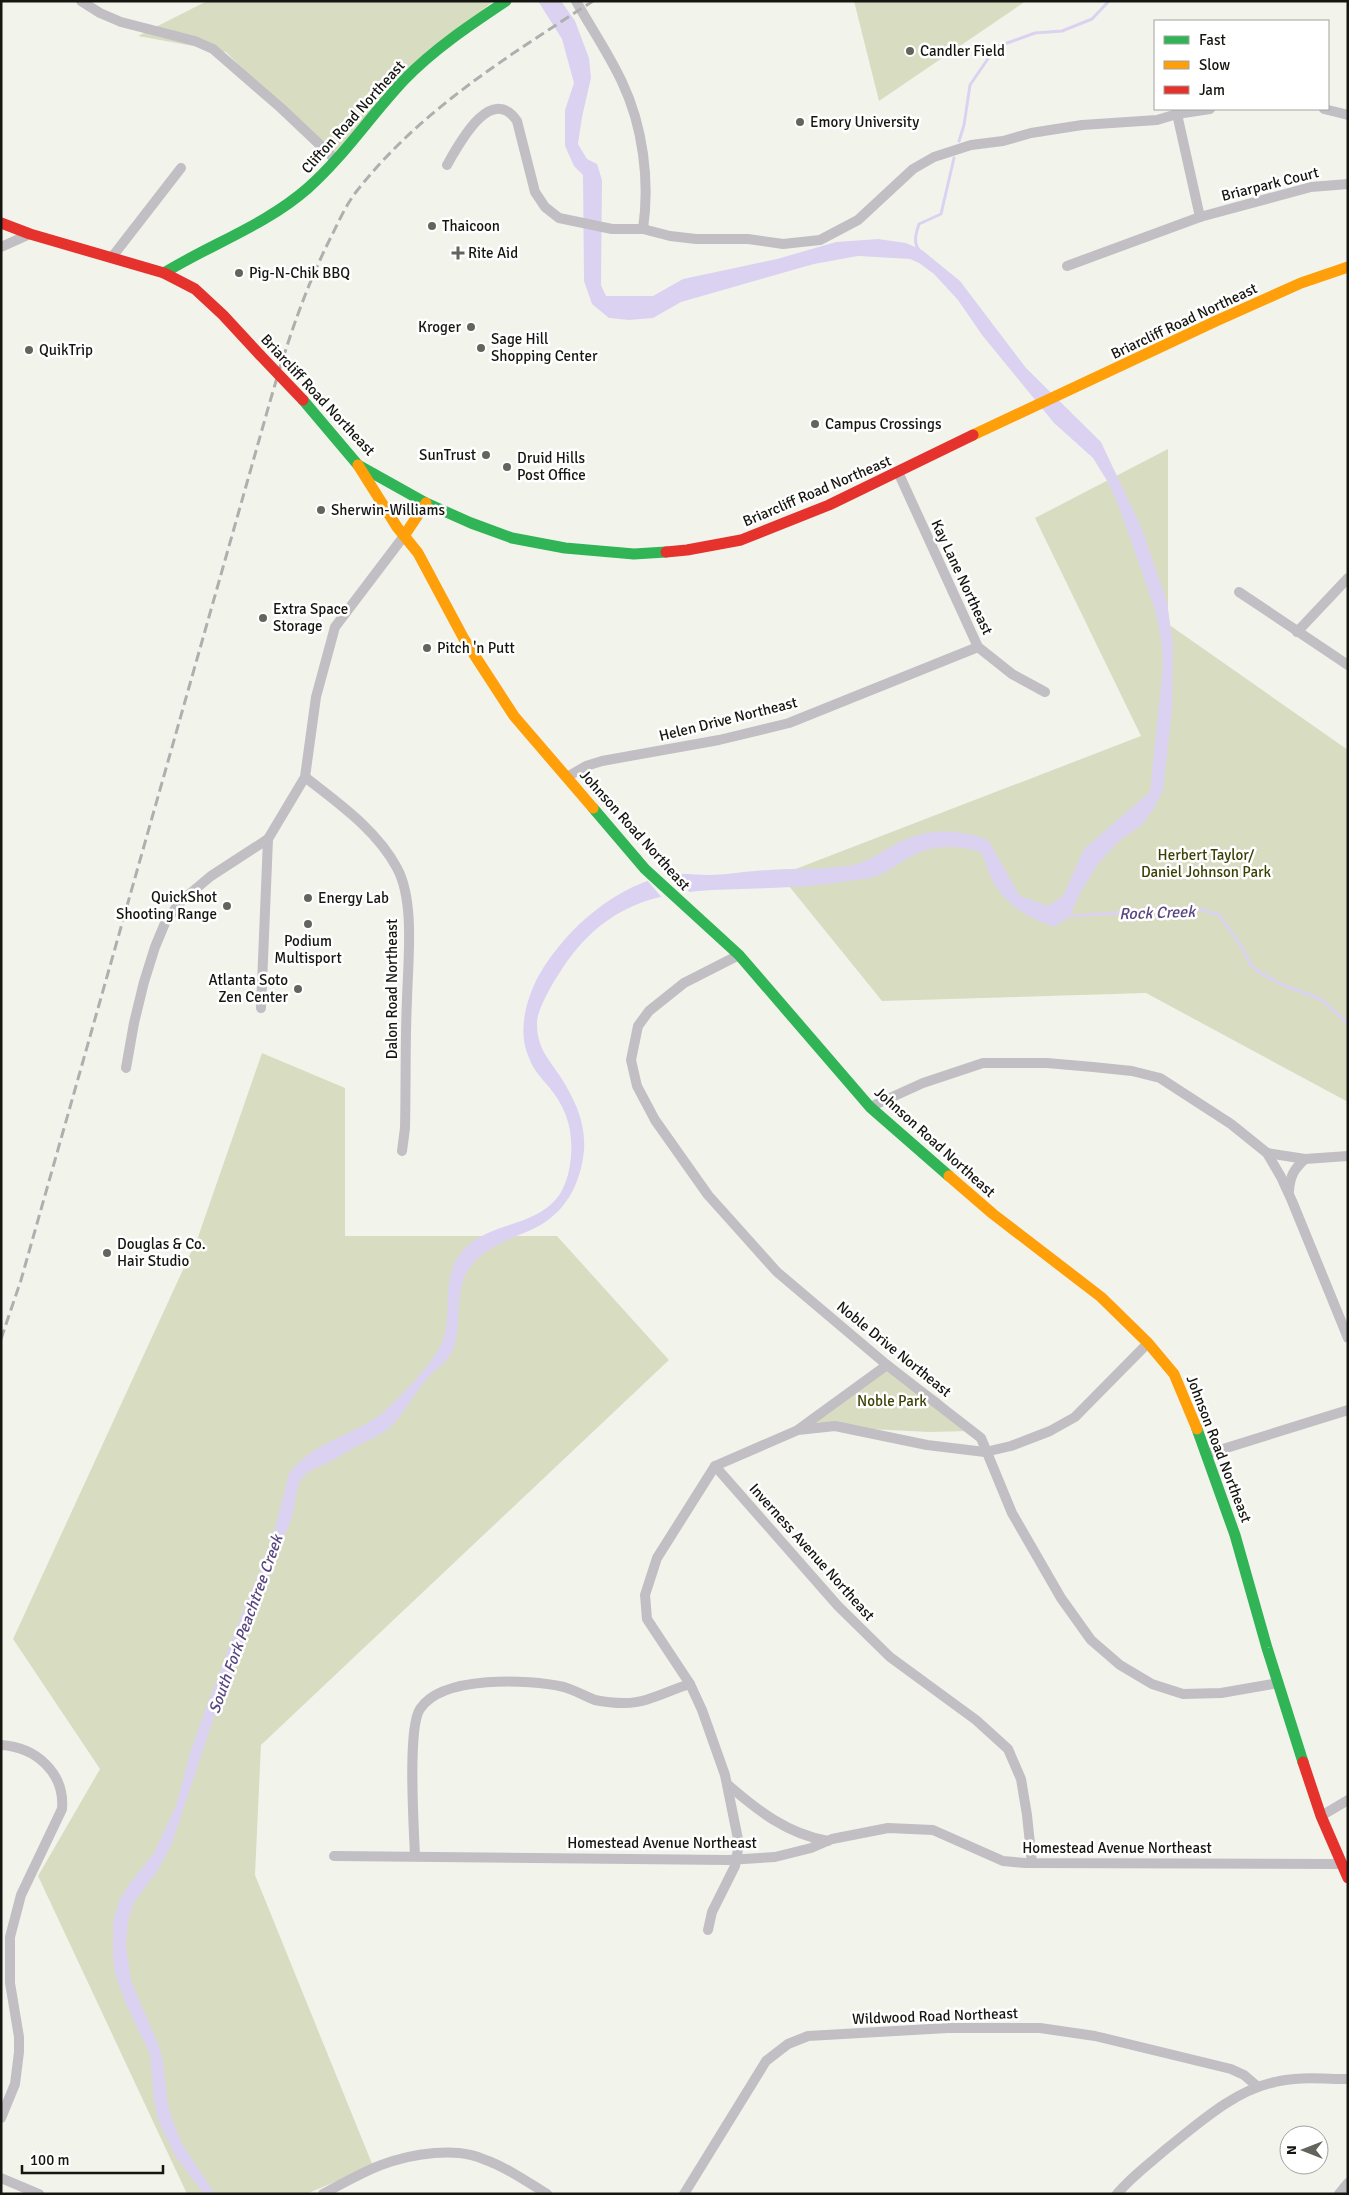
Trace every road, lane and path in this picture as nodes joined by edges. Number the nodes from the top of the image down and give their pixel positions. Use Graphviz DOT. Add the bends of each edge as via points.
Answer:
graph roads {
  1 [pos="81,1"];
  2 [pos="506,1"];
  3 [pos="576,1"];
  4 [pos="1204,110"];
  5 [pos="1328,110"];
  6 [pos="1178,114"];
  7 [pos="1348,115"];
  8 [pos="336,160"];
  9 [pos="447,165"];
  10 [pos="181,168"];
  11 [pos="1348,184"];
  12 [pos="1200,218"];
  13 [pos="1,223"];
  14 [pos="643,229"];
  15 [pos="30,234"];
  16 [pos="1,247"];
  17 [pos="112,257"];
  18 [pos="1066,266"];
  19 [pos="1348,267"];
  20 [pos="164,273"];
  21 [pos="358,464"];
  22 [pos="898,472"];
  23 [pos="426,504"];
  24 [pos="404,536"];
  25 [pos="1348,578"];
  26 [pos="1239,592"];
  27 [pos="1297,632"];
  28 [pos="978,647"];
  29 [pos="1348,665"];
  30 [pos="1046,692"];
  31 [pos="567,776"];
  32 [pos="305,778"];
  33 [pos="268,839"];
  34 [pos="738,955"];
  35 [pos="261,1008"];
  36 [pos="126,1068"];
  37 [pos="870,1107"];
  38 [pos="402,1151"];
  39 [pos="1267,1153"];
  40 [pos="1348,1156"];
  41 [pos="1305,1159"];
  42 [pos="1289,1194"];
  43 [pos="1348,1338"];
  44 [pos="1148,1343"];
  45 [pos="887,1365"];
  46 [pos="1348,1410"];
  47 [pos="798,1430"];
  48 [pos="985,1452"];
  49 [pos="1207,1454"];
  50 [pos="715,1466"];
  51 [pos="1278,1683"];
  52 [pos="690,1684"];
  53 [pos="1,1745"];
  54 [pos="727,1784"];
  55 [pos="1348,1800"];
  56 [pos="1321,1816"];
  57 [pos="828,1841"];
  58 [pos="334,1856"];
  59 [pos="415,1856"];
  60 [pos="737,1859"];
  61 [pos="1032,1863"];
  62 [pos="1340,1864"];
  63 [pos="1348,1878"];
  64 [pos="708,1930"];
  65 [pos="1348,2079"];
  66 [pos="1258,2087"];
  67 [pos="1,2118"];
  68 [pos="1,2178"];
  69 [pos="1348,2184"];
  70 [pos="39,2194"];
  71 [pos="323,2194"];
  72 [pos="547,2194"];
  73 [pos="684,2194"];
  74 [pos="1117,2194"];
  75 [pos="1340,2194"];
  1 -- 8 [label="street" via="126,24 195,41 213,49"];
  2 -- 8 [label="main road, Clifton Road Northeast" via="449,40 415,69"];
  3 -- 14 [label="street" via="622,82 635,119 646,182"];
  4 -- 6 [label="street"];
  5 -- 7 [label="street"];
  6 -- 12 [label="street"];
  6 -- 14 [label="street" via="1157,120 1082,125 972,145 934,157 913,169 858,220 820,240 783,244 748,239 696,239"];
  8 -- 20 [label="main road, Clifton Road Northeast" via="286,205"];
  9 -- 14 [label="street" via="480,117 495,108 506,110 517,121 535,192 551,212 567,221 612,229"];
  10 -- 17 [label="street"];
  11 -- 12 [label="street, Briarpark Court" via="1311,187"];
  12 -- 18 [label="street, Briarpark Court"];
  13 -- 15 [label="main road, Briarcliff Road Northeast"];
  15 -- 16 [label="street"];
  15 -- 17 [label="main road, Briarcliff Road Northeast"];
  17 -- 20 [label="main road, Briarcliff Road Northeast"];
  19 -- 22 [label="main road, Briarcliff Road Northeast" via="1284,291"];
  20 -- 21 [label="main road, Briarcliff Road Northeast, bridge" via="195,290 223,315"];
  21 -- 23 [label="main road, Briarcliff Road Northeast"];
  21 -- 24 [label="main road, Johnson Road Northeast"];
  22 -- 23 [label="main road, Briarcliff Road Northeast" via="829,505 741,540 687,550 634,554 528,542"];
  22 -- 28 [label="street, Kay Lane Northeast"];
  23 -- 24 [label="main road"];
  24 -- 31 [label="main road, Johnson Road Northeast" via="418,553 464,638 514,716"];
  24 -- 32 [label="street" via="335,627 316,697"];
  25 -- 27 [label="street"];
  26 -- 27 [label="street"];
  27 -- 29 [label="street"];
  28 -- 30 [label="street, Kay Lane Northeast" via="1012,674"];
  28 -- 31 [label="street, Helen Drive Northeast" via="789,723 719,740 602,761"];
  31 -- 34 [label="main road, Johnson Road Northeast" via="645,868"];
  32 -- 33 [label="street"];
  32 -- 38 [label="street, Dalon Road Northeast" via="343,807 379,844 397,868 406,892 410,948"];
  33 -- 35 [label="street"];
  33 -- 36 [label="street" via="211,876 180,902 164,923 144,982"];
  34 -- 37 [label="main road, Johnson Road Northeast"];
  34 -- 45 [label="street, Noble Drive Northeast" via="684,983 649,1011 638,1026 632,1060 637,1086 655,1120 708,1195 777,1272"];
  37 -- 39 [label="street" via="923,1084 983,1064 1047,1064 1132,1071 1160,1078 1231,1124"];
  37 -- 44 [label="main road, Johnson Road Northeast" via="993,1214 1101,1297"];
  39 -- 41 [label="street"];
  39 -- 42 [label="street"];
  40 -- 41 [label="street"];
  41 -- 42 [label="street" via="1290,1178"];
  42 -- 43 [label="street"];
  44 -- 48 [label="street" via="1075,1417 1050,1431"];
  44 -- 49 [label="main road, Johnson Road Northeast" via="1174,1374"];
  45 -- 47 [label="street"];
  45 -- 48 [label="street, Noble Drive Northeast" via="981,1438"];
  46 -- 49 [label="street"];
  47 -- 48 [label="street" via="835,1426"];
  47 -- 50 [label="street"];
  48 -- 51 [label="street, Noble Drive Northeast" via="1012,1513 1061,1598 1091,1640 1120,1666 1152,1684 1184,1694 1221,1693"];
  49 -- 51 [label="main road, Johnson Road Northeast" via="1235,1535"];
  50 -- 52 [label="street" via="657,1558 645,1595 647,1619"];
  50 -- 61 [label="street, Inverness Avenue Northeast" via="838,1606 890,1657 976,1720 1008,1749 1021,1779"];
  51 -- 56 [label="main road, Johnson Road Northeast"];
  52 -- 54 [label="street" via="716,1747"];
  52 -- 59 [label="street" via="640,1702 598,1700 564,1687 514,1681 467,1685 432,1696 419,1710 413,1733"];
  53 -- 67 [label="street" via="32,1752 44,1761 55,1775 63,1796 62,1809 22,1895 10,1938 10,1983 19,2052 15,2084"];
  54 -- 57 [label="street" via="771,1820 806,1836"];
  54 -- 60 [label="street" via="739,1844"];
  55 -- 56 [label="street"];
  56 -- 62 [label="main road, Johnson Road Northeast"];
  57 -- 60 [label="street, Homestead Avenue Northeast" via="774,1856"];
  57 -- 61 [label="street, Homestead Avenue Northeast" via="888,1828 933,1830 1003,1861"];
  58 -- 59 [label="street, Homestead Avenue Northeast"];
  59 -- 60 [label="street, Homestead Avenue Northeast"];
  60 -- 64 [label="street" via="712,1912"];
  61 -- 62 [label="street, Homestead Avenue Northeast"];
  62 -- 63 [label="main road, Johnson Road Northeast"];
  65 -- 66 [label="street" via="1295,2079"];
  66 -- 73 [label="street, Wildwood Road Northeast" via="1231,2069 1059,2030 948,2028 808,2036 788,2044 766,2061"];
  66 -- 74 [label="street" via="1197,2124"];
  68 -- 70 [label="street"];
  69 -- 75 [label="street"];
  71 -- 72 [label="street" via="386,2162 445,2152 483,2158"];
}
